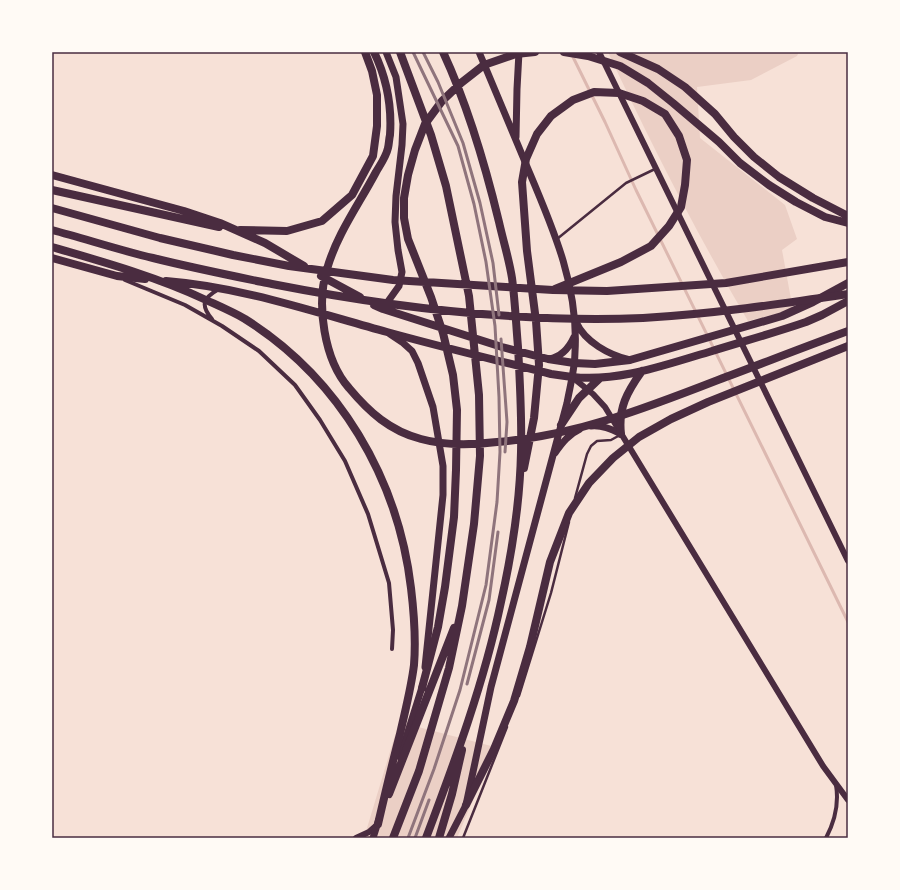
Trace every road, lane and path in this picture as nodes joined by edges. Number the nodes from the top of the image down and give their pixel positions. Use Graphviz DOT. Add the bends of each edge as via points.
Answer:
graph roads {
  1 [pos="365,52"];
  2 [pos="374,52"];
  3 [pos="386,52"];
  4 [pos="400,52"];
  5 [pos="443,52"];
  6 [pos="479,52"];
  7 [pos="519,52"];
  8 [pos="535,52"];
  9 [pos="564,52"];
  10 [pos="599,52"];
  11 [pos="620,52"];
  12 [pos="516,141"];
  13 [pos="652,170"];
  14 [pos="52,175"];
  15 [pos="52,190"];
  16 [pos="52,208"];
  17 [pos="848,216"];
  18 [pos="848,223"];
  19 [pos="52,230"];
  20 [pos="557,239"];
  21 [pos="52,247"];
  22 [pos="52,258"];
  23 [pos="848,262"];
  24 [pos="117,276"];
  25 [pos="848,283"];
  26 [pos="221,288"];
  27 [pos="553,290"];
  28 [pos="848,294"];
  29 [pos="848,301"];
  30 [pos="383,309"];
  31 [pos="574,319"];
  32 [pos="214,321"];
  33 [pos="848,331"];
  34 [pos="388,332"];
  35 [pos="575,335"];
  36 [pos="848,346"];
  37 [pos="548,359"];
  38 [pos="630,360"];
  39 [pos="574,363"];
  40 [pos="642,372"];
  41 [pos="572,377"];
  42 [pos="600,378"];
  43 [pos="587,389"];
  44 [pos="561,425"];
  45 [pos="621,434"];
  46 [pos="549,468"];
  47 [pos="519,486"];
  48 [pos="848,561"];
  49 [pos="462,606"];
  50 [pos="392,649"];
  51 [pos="422,688"];
  52 [pos="466,729"];
  53 [pos="836,784"];
  54 [pos="848,800"];
  55 [pos="466,805"];
  56 [pos="378,824"];
  57 [pos="356,838"];
  58 [pos="373,838"];
  59 [pos="393,838"];
  60 [pos="426,838"];
  61 [pos="439,838"];
  62 [pos="449,838"];
  63 [pos="463,838"];
  64 [pos="826,838"];
  1 -- 15 [label="main road" via="377,95 377,126 373,156 352,195 322,221 288,232 232,230"];
  2 -- 33 [label="main road" via="389,95 391,117 388,148 338,239 326,270 322,300 324,328 331,357 344,382 375,416 399,432 448,444 472,445 516,441 566,431 664,401"];
  3 -- 30 [label="main road" via="396,77 403,124 395,222 402,272 399,286"];
  4 -- 49 [label="main road" via="431,135 446,186 470,303 479,395 480,456 474,524"];
  5 -- 47 [label="main road" via="469,118 488,178 512,275 521,390"];
  6 -- 12 [label="main road"];
  7 -- 12 [label="main road"];
  8 -- 51 [label="main road" via="516,54 484,65 442,101 426,124 408,174 404,198 408,239 443,333 453,375 457,410 454,517 438,627"];
  9 -- 18 [label="main road" via="620,66 648,83 769,185 825,217"];
  10 -- 13 [label="street"];
  11 -- 17 [label="main road" via="658,69 685,86 754,157 792,185"];
  12 -- 20 [label="main road"];
  13 -- 20 [label="lane" via="626,183"];
  13 -- 48 [label="street"];
  14 -- 30 [label="main road" via="220,223 265,243"];
  16 -- 27 [label="main road" via="160,238 289,266 393,280"];
  19 -- 28 [label="main road" via="225,275 401,306 484,314 568,319 642,318 729,311"];
  20 -- 31 [label="main road" via="570,285"];
  21 -- 56 [label="main road" via="160,280 244,319 286,349 310,372 332,397 366,446 399,524 409,568 415,633 410,690"];
  22 -- 24 [label="main road"];
  23 -- 27 [label="main road" via="726,283 607,291"];
  24 -- 26 [label="main road"];
  24 -- 32 [label="street"];
  25 -- 38 [label="main road" via="782,316"];
  26 -- 32 [label="street" via="209,296 205,303 204,308"];
  26 -- 34 [label="main road"];
  27 -- 47 [label="main road" via="621,262 650,246 669,226 681,207 687,160 679,136 665,114 643,101 619,93 594,92 573,100 551,116 537,134 526,159 522,182 539,365 528,450"];
  29 -- 40 [label="main road" via="790,328"];
  30 -- 37 [label="main road"];
  31 -- 35 [label="main road"];
  31 -- 38 [label="main road" via="582,332 594,343"];
  32 -- 50 [label="street" via="259,351 295,385 345,462 368,514 389,583"];
  34 -- 41 [label="main road" via="551,374"];
  34 -- 51 [label="main road" via="412,352 418,363 433,408 443,466 443,495"];
  35 -- 37 [label="main road" via="563,353"];
  35 -- 39 [label="main road"];
  36 -- 55 [label="main road" via="671,419 639,437 613,458 589,484 566,520 550,562 514,701"];
  37 -- 39 [label="main road"];
  38 -- 39 [label="main road" via="595,364"];
  39 -- 41 [label="main road"];
  40 -- 42 [label="main road"];
  40 -- 45 [label="main road" via="627,395 622,409"];
  41 -- 42 [label="main road"];
  41 -- 43 [label="street"];
  41 -- 44 [label="main road"];
  42 -- 43 [label="main road"];
  43 -- 44 [label="main road"];
  43 -- 45 [label="street" via="605,407"];
  44 -- 46 [label="main road"];
  45 -- 46 [label="main road" via="599,426 580,429 564,441 555,453"];
  45 -- 53 [label="street"];
  45 -- 63 [label="lane" via="591,446 587,454 524,685"];
  46 -- 55 [label="main road" via="491,687"];
  47 -- 52 [label="main road" via="502,601"];
  49 -- 56 [label="main road"];
  49 -- 59 [label="main road" via="449,668 421,764"];
  51 -- 56 [label="main road"];
  52 -- 60 [label="main road"];
  52 -- 61 [label="main road" via="460,765"];
  53 -- 54 [label="street"];
  53 -- 64 [label="street" via="836,809"];
  55 -- 62 [label="main road"];
  56 -- 57 [label="street"];
  56 -- 58 [label="main road"];
}
